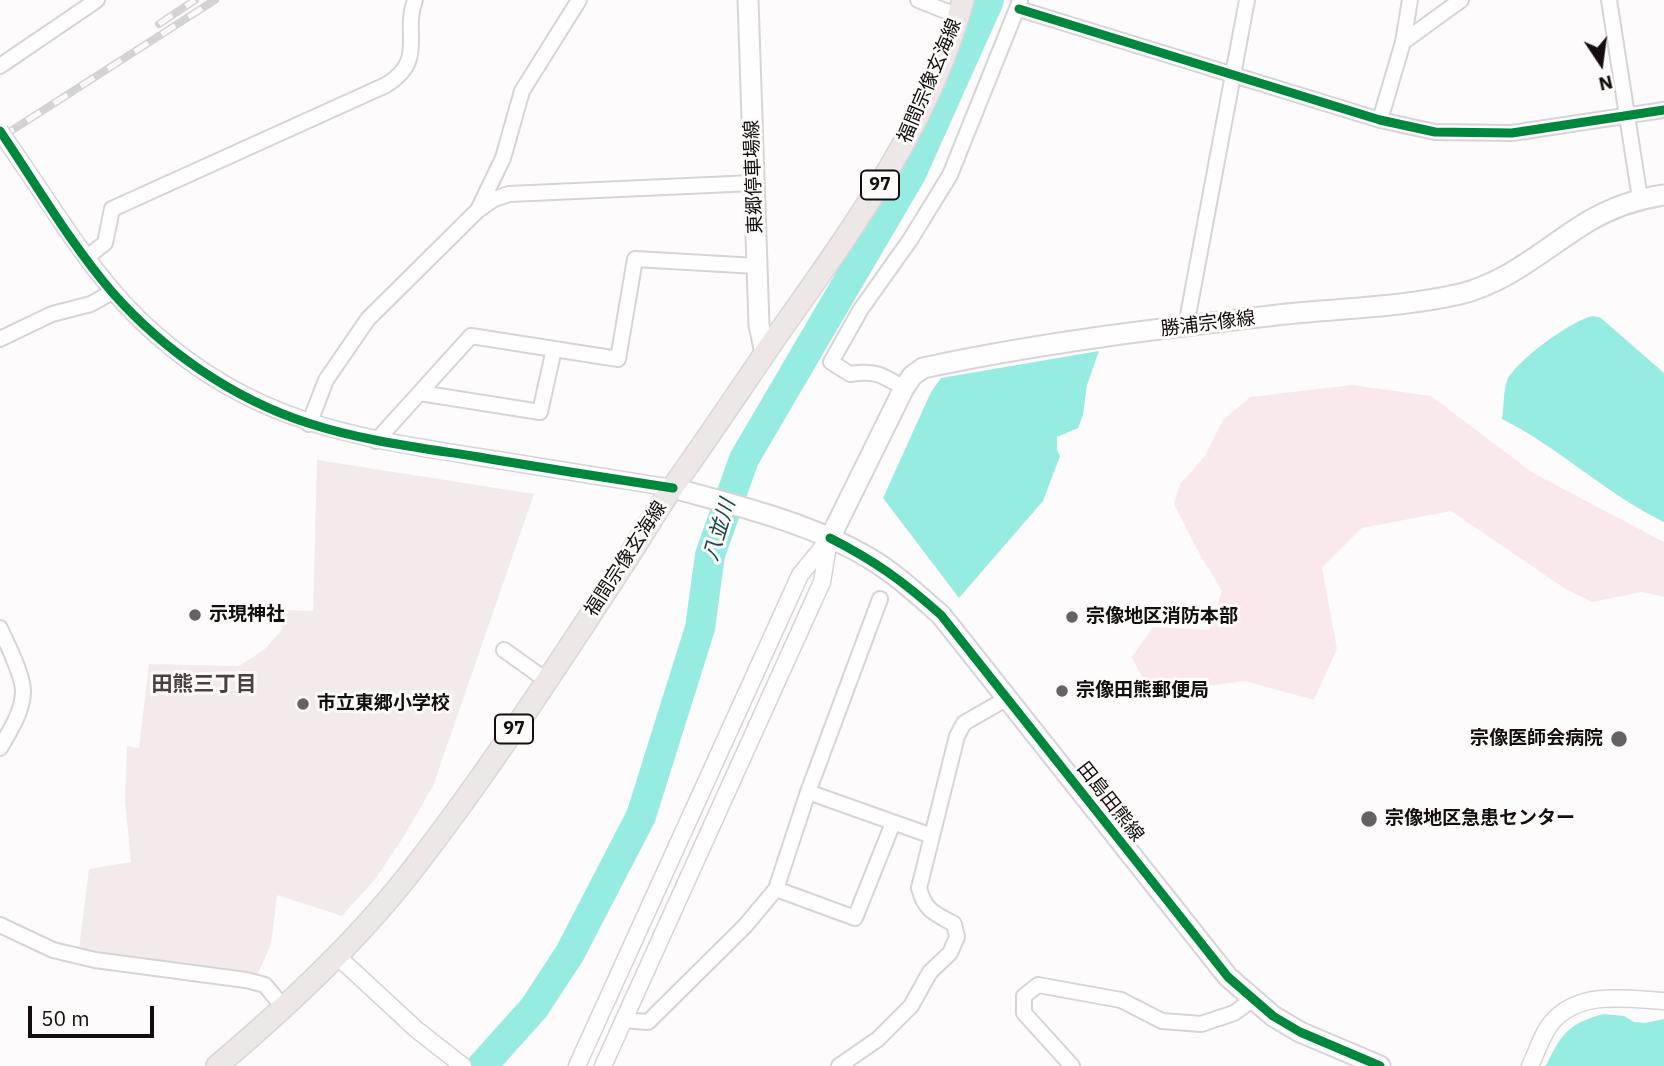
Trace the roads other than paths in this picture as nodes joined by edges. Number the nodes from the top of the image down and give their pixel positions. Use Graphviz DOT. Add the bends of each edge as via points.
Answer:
graph roads {
  1 [pos="97,0"];
  2 [pos="415,0"];
  3 [pos="579,0"];
  4 [pos="748,0"];
  5 [pos="918,0"];
  6 [pos="1247,0"];
  7 [pos="1410,0"];
  8 [pos="1461,0"];
  9 [pos="1609,0"];
  10 [pos="1020,4"];
  11 [pos="961,8"];
  12 [pos="1403,42"];
  13 [pos="0,66"];
  14 [pos="1233,75"];
  15 [pos="1664,110"];
  16 [pos="1627,114"];
  17 [pos="1380,120"];
  18 [pos="0,131"];
  19 [pos="754,183"];
  20 [pos="1664,194"];
  21 [pos="1640,199"];
  22 [pos="477,211"];
  23 [pos="86,258"];
  24 [pos="757,266"];
  25 [pos="113,292"];
  26 [pos="1186,326"];
  27 [pos="0,339"];
  28 [pos="554,349"];
  29 [pos="765,353"];
  30 [pos="904,388"];
  31 [pos="420,393"];
  32 [pos="309,424"];
  33 [pos="376,441"];
  34 [pos="673,488"];
  35 [pos="830,538"];
  36 [pos="880,599"];
  37 [pos="0,628"];
  38 [pos="504,650"];
  39 [pos="546,680"];
  40 [pos="1006,699"];
  41 [pos="0,748"];
  42 [pos="808,792"];
  43 [pos="893,823"];
  44 [pos="932,836"];
  45 [pos="776,889"];
  46 [pos="0,925"];
  47 [pos="337,956"];
  48 [pos="1252,1000"];
  49 [pos="1664,1001"];
  50 [pos="283,1007"];
  51 [pos="623,1020"];
  52 [pos="217,1066"];
  53 [pos="463,1066"];
  54 [pos="577,1066"];
  55 [pos="603,1066"];
  56 [pos="839,1066"];
  57 [pos="1072,1066"];
  58 [pos="1380,1066"];
  59 [pos="1530,1066"];
  1 -- 13 [label="street"];
  2 -- 23 [label="street" via="410,62 398,78 112,209 105,243"];
  3 -- 22 [label="street" via="522,92 503,158"];
  4 -- 19 [label="main road, 東郷停車場線"];
  5 -- 11 [label="street"];
  6 -- 14 [label="street"];
  7 -- 12 [label="street"];
  8 -- 12 [label="street"];
  9 -- 16 [label="street"];
  10 -- 14 [label="street"];
  10 -- 30 [label="street" via="950,175 831,362 850,374 870,371 883,375"];
  11 -- 29 [label="main road, 福間宗像玄海線 / 97" via="936,78 899,153 855,226"];
  12 -- 17 [label="street"];
  14 -- 17 [label="street"];
  14 -- 26 [label="street"];
  15 -- 16 [label="street"];
  16 -- 17 [label="street" via="1512,133 1435,132"];
  16 -- 21 [label="street"];
  18 -- 23 [label="street, bridge"];
  19 -- 22 [label="street" via="509,194"];
  19 -- 24 [label="main road, 東郷停車場線"];
  20 -- 21 [label="main road, 勝浦宗像線"];
  21 -- 26 [label="main road, 勝浦宗像線" via="1589,221 1503,278 1463,293 1388,307"];
  22 -- 32 [label="street" via="368,319 326,380"];
  23 -- 25 [label="street"];
  24 -- 28 [label="street" via="635,259 618,359"];
  24 -- 29 [label="main road, 東郷停車場線"];
  25 -- 27 [label="street"];
  25 -- 32 [label="street" via="153,333 197,367 238,393"];
  26 -- 30 [label="main road, 勝浦宗像線" via="923,368"];
  28 -- 31 [label="street" via="471,336"];
  28 -- 31 [label="street" via="540,412"];
  29 -- 34 [label="main road, 福間宗像玄海線 / 97"];
  30 -- 35 [label="main road, 勝浦宗像線"];
  31 -- 33 [label="street"];
  32 -- 33 [label="street"];
  33 -- 34 [label="street"];
  34 -- 35 [label="main road, 田島田熊線"];
  34 -- 39 [label="main road, 福間宗像玄海線 / 97"];
  35 -- 40 [label="main road, 田島田熊線" via="901,580 941,615"];
  35 -- 51 [label="street" via="822,582"];
  35 -- 54 [label="street" via="800,575"];
  36 -- 42 [label="street"];
  37 -- 41 [label="street" via="23,691 16,721"];
  38 -- 39 [label="street"];
  39 -- 47 [label="main road, 福間宗像玄海線 / 97" via="419,863"];
  40 -- 44 [label="street" via="964,723"];
  40 -- 48 [label="main road, 田島田熊線" via="1227,976"];
  42 -- 43 [label="street"];
  42 -- 45 [label="street"];
  43 -- 44 [label="street"];
  43 -- 45 [label="street" via="855,919"];
  44 -- 56 [label="street" via="919,888 922,902 954,924 957,937 911,1006 878,1039"];
  45 -- 51 [label="street" via="648,1022"];
  46 -- 50 [label="street" via="74,955 264,985"];
  47 -- 50 [label="main road, 福間宗像玄海線 / 97"];
  47 -- 53 [label="street"];
  48 -- 57 [label="street" via="1234,1013 1201,1024 1162,1021 1121,1000 1038,985 1024,996 1024,1013"];
  48 -- 58 [label="main road, 田島田熊線" via="1300,1032"];
  49 -- 59 [label="street" via="1605,998 1568,1009 1552,1022"];
  50 -- 52 [label="main road, 福間宗像玄海線 / 97"];
  51 -- 55 [label="street"];
}
